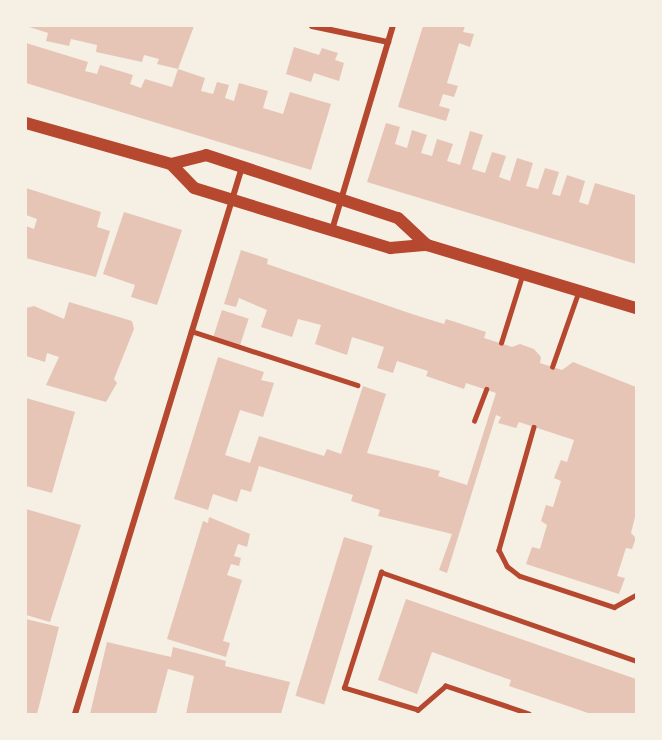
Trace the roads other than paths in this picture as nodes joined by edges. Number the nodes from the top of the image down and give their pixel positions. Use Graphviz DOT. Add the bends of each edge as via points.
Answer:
graph roads {
  1 [pos="312,26"];
  2 [pos="393,26"];
  3 [pos="388,42"];
  4 [pos="26,123"];
  5 [pos="171,164"];
  6 [pos="242,167"];
  7 [pos="232,200"];
  8 [pos="342,200"];
  9 [pos="332,230"];
  10 [pos="428,244"];
  11 [pos="523,274"];
  12 [pos="580,290"];
  13 [pos="636,308"];
  14 [pos="191,332"];
  15 [pos="501,343"];
  16 [pos="552,367"];
  17 [pos="357,385"];
  18 [pos="486,389"];
  19 [pos="474,421"];
  20 [pos="534,427"];
  21 [pos="636,595"];
  22 [pos="636,661"];
  23 [pos="75,714"];
  24 [pos="529,714"];
  1 -- 3 [label="street"];
  2 -- 3 [label="street"];
  3 -- 8 [label="street"];
  4 -- 5 [label="main road"];
  5 -- 6 [label="main road" via="206,155"];
  5 -- 7 [label="main road" via="194,188"];
  6 -- 7 [label="street"];
  6 -- 8 [label="main road"];
  7 -- 9 [label="main road"];
  7 -- 14 [label="street"];
  8 -- 9 [label="street"];
  8 -- 10 [label="main road" via="398,218"];
  9 -- 10 [label="main road" via="390,248"];
  10 -- 11 [label="main road"];
  11 -- 12 [label="main road"];
  11 -- 15 [label="lane"];
  12 -- 13 [label="main road"];
  12 -- 16 [label="lane"];
  14 -- 17 [label="lane"];
  14 -- 23 [label="street"];
  18 -- 19 [label="lane"];
  20 -- 21 [label="lane" via="499,550 507,566 520,576 615,607"];
  22 -- 24 [label="lane" via="381,572 344,688 418,710 446,686"];
}
